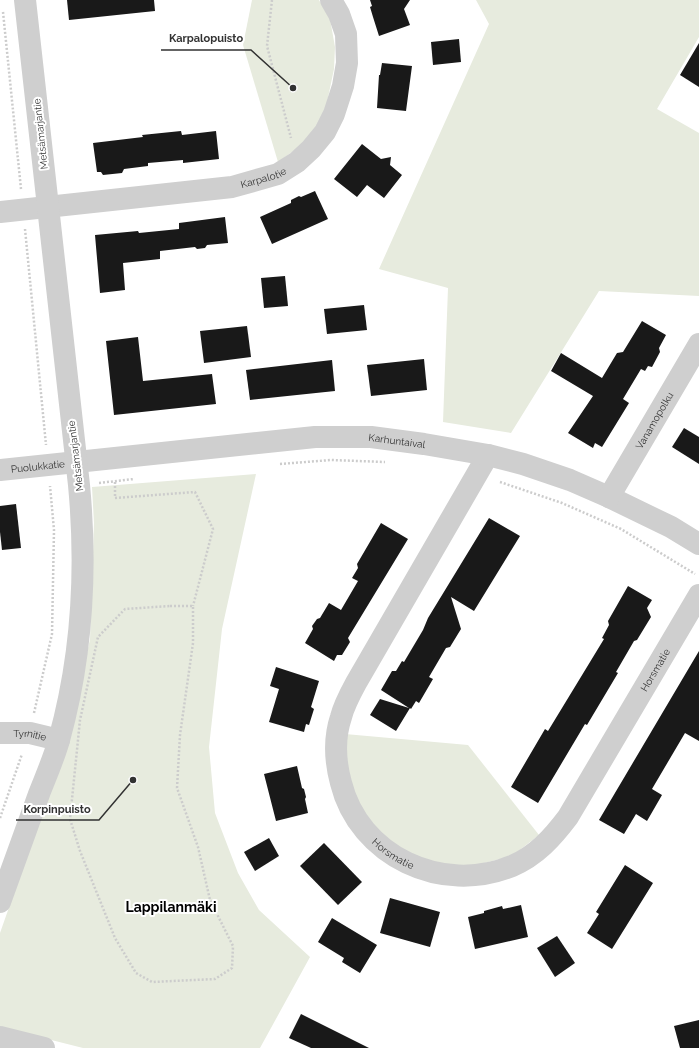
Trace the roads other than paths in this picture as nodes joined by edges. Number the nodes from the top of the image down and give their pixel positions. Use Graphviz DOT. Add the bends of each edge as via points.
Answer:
graph roads {
  1 [pos="25,0"];
  2 [pos="331,0"];
  3 [pos="48,207"];
  4 [pos="0,212"];
  5 [pos="699,344"];
  6 [pos="488,456"];
  7 [pos="76,462"];
  8 [pos="0,470"];
  9 [pos="609,497"];
  10 [pos="699,544"];
  11 [pos="699,596"];
  12 [pos="0,734"];
  13 [pos="59,740"];
  14 [pos="0,902"];
  15 [pos="0,1037"];
  16 [pos="44,1048"];
  1 -- 3 [label="street, Metsämarjantie"];
  2 -- 3 [label="street, Karpalotie" via="346,34 347,63 343,86 325,132 297,162 278,174 232,187"];
  3 -- 4 [label="street"];
  3 -- 7 [label="street, Metsämarjantie"];
  5 -- 9 [label="street, Vanamopolku"];
  6 -- 7 [label="street, Karhuntaival" via="371,437 315,438"];
  6 -- 9 [label="street, Karhuntaival" via="523,464"];
  6 -- 11 [label="street, Horsmatie" via="356,683 343,712 336,754 343,791 360,824 386,851 419,869 456,876 494,872 512,866 544,845 568,817"];
  7 -- 8 [label="street, Puolukkatie"];
  7 -- 13 [label="street, Metsämarjantie" via="83,524 80,630"];
  9 -- 10 [label="street, Karhuntaival" via="671,527"];
  12 -- 13 [label="street, Tyrnitie" via="30,734"];
  13 -- 14 [label="street, Metsämarjantie"];
  15 -- 16 [label="street"];
}
